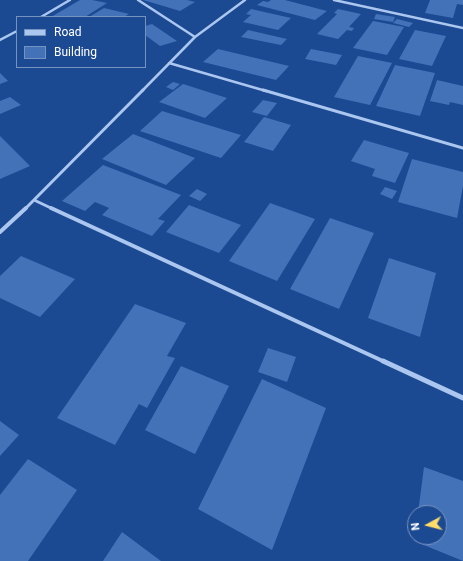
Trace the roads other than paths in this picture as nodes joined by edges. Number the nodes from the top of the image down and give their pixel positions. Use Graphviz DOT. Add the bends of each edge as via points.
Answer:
graph roads {
  1 [pos="70,0"];
  2 [pos="138,0"];
  3 [pos="245,0"];
  4 [pos="334,0"];
  5 [pos="43,16"];
  6 [pos="463,28"];
  7 [pos="16,32"];
  8 [pos="195,37"];
  9 [pos="0,40"];
  10 [pos="169,63"];
  11 [pos="463,148"];
  12 [pos="34,200"];
  13 [pos="0,232"];
  14 [pos="463,398"];
  1 -- 5 [label="street"];
  2 -- 8 [label="street"];
  3 -- 8 [label="street"];
  4 -- 6 [label="street"];
  7 -- 9 [label="street"];
  8 -- 10 [label="street"];
  10 -- 11 [label="street"];
  10 -- 12 [label="street"];
  12 -- 13 [label="street"];
  12 -- 14 [label="street"];
}
